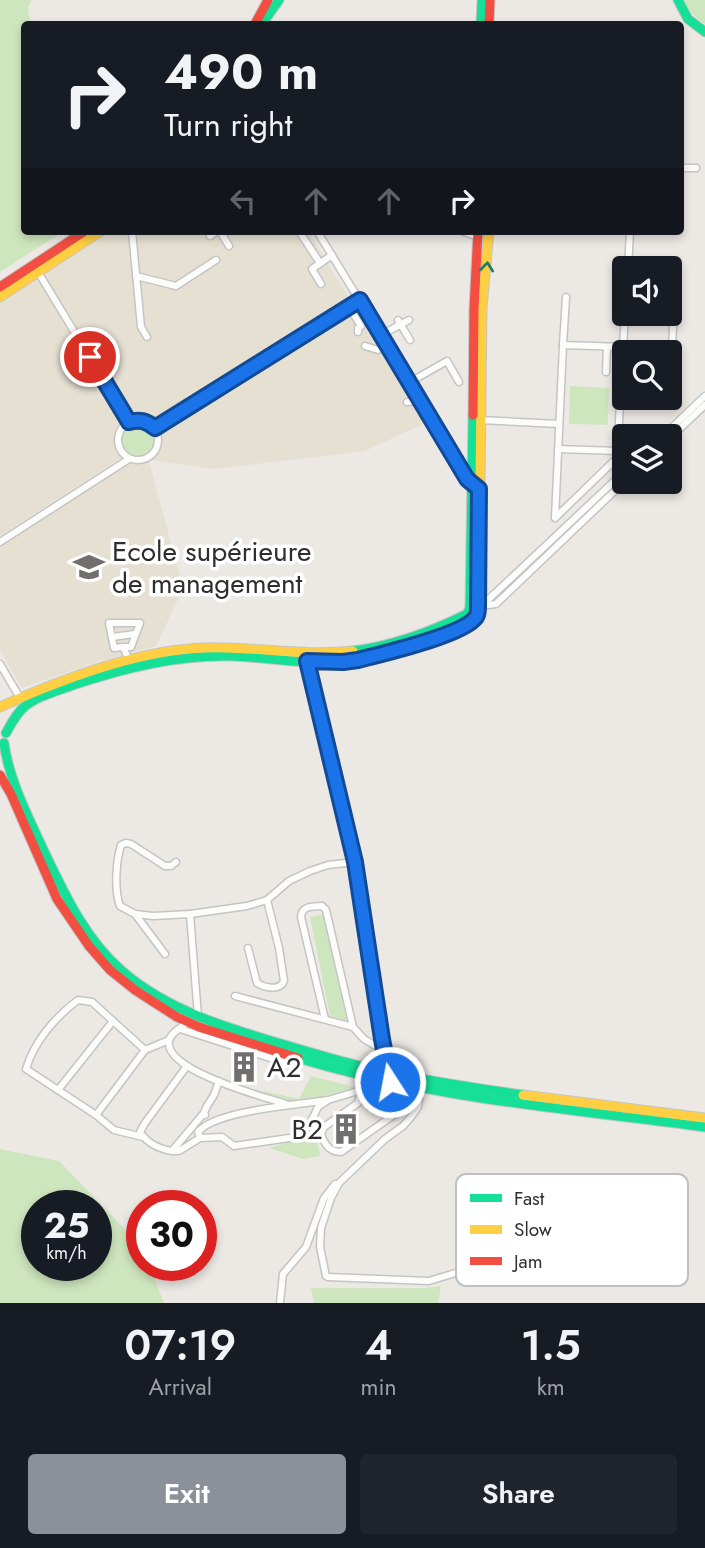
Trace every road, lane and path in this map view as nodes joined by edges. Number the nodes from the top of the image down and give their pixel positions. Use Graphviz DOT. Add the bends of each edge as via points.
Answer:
graph roads {
  1 [pos="268,0"];
  2 [pos="279,0"];
  3 [pos="482,0"];
  4 [pos="489,0"];
  5 [pos="678,0"];
  6 [pos="257,21"];
  7 [pos="264,21"];
  8 [pos="481,21"];
  9 [pos="489,21"];
  10 [pos="705,32"];
  11 [pos="684,168"];
  12 [pos="696,168"];
  13 [pos="79,235"];
  14 [pos="95,235"];
  15 [pos="132,235"];
  16 [pos="222,235"];
  17 [pos="302,235"];
  18 [pos="320,235"];
  19 [pos="478,235"];
  20 [pos="489,235"];
  21 [pos="630,235"];
  22 [pos="229,246"];
  23 [pos="332,255"];
  24 [pos="629,256"];
  25 [pos="216,260"];
  26 [pos="320,263"];
  27 [pos="38,272"];
  28 [pos="136,276"];
  29 [pos="321,284"];
  30 [pos="0,288"];
  31 [pos="0,297"];
  32 [pos="566,297"];
  33 [pos="360,300"];
  34 [pos="349,307"];
  35 [pos="409,320"];
  36 [pos="399,322"];
  37 [pos="358,332"];
  38 [pos="381,335"];
  39 [pos="146,337"];
  40 [pos="410,340"];
  41 [pos="387,345"];
  42 [pos="563,345"];
  43 [pos="365,346"];
  44 [pos="607,347"];
  45 [pos="612,347"];
  46 [pos="606,372"];
  47 [pos="410,382"];
  48 [pos="459,382"];
  49 [pos="705,396"];
  50 [pos="421,401"];
  51 [pos="407,402"];
  52 [pos="705,405"];
  53 [pos="480,420"];
  54 [pos="129,422"];
  55 [pos="559,424"];
  56 [pos="676,424"];
  57 [pos="682,427"];
  58 [pos="155,428"];
  59 [pos="558,449"];
  60 [pos="612,451"];
  61 [pos="129,459"];
  62 [pos="612,462"];
  63 [pos="612,483"];
  64 [pos="475,486"];
  65 [pos="612,493"];
  66 [pos="0,542"];
  67 [pos="474,607"];
  68 [pos="135,635"];
  69 [pos="112,637"];
  70 [pos="124,648"];
  71 [pos="307,657"];
  72 [pos="129,660"];
  73 [pos="0,664"];
  74 [pos="20,698"];
  75 [pos="0,707"];
  76 [pos="0,722"];
  77 [pos="3,742"];
  78 [pos="0,775"];
  79 [pos="176,862"];
  80 [pos="355,862"];
  81 [pos="267,900"];
  82 [pos="135,914"];
  83 [pos="190,914"];
  84 [pos="248,948"];
  85 [pos="165,954"];
  86 [pos="235,996"];
  87 [pos="325,1019"];
  88 [pos="113,1021"];
  89 [pos="188,1022"];
  90 [pos="199,1022"];
  91 [pos="353,1027"];
  92 [pos="180,1029"];
  93 [pos="169,1040"];
  94 [pos="145,1049"];
  95 [pos="384,1051"];
  96 [pos="292,1065"];
  97 [pos="187,1066"];
  98 [pos="389,1077"];
  99 [pos="365,1079"];
  100 [pos="219,1081"];
  101 [pos="417,1087"];
  102 [pos="58,1090"];
  103 [pos="358,1091"];
  104 [pos="328,1101"];
  105 [pos="292,1106"];
  106 [pos="204,1113"];
  107 [pos="96,1115"];
  108 [pos="705,1118"];
  109 [pos="209,1123"];
  110 [pos="705,1127"];
  111 [pos="143,1137"];
  112 [pos="200,1138"];
  113 [pos="172,1151"];
  114 [pos="352,1170"];
  115 [pos="456,1273"];
  116 [pos="280,1303"];
  1 -- 6 [label="main road"];
  2 -- 7 [label="main road"];
  3 -- 8 [label="main road"];
  4 -- 9 [label="main road"];
  5 -- 10 [label="main road" via="690,21"];
  11 -- 12 [label="street"];
  13 -- 30 [label="main road"];
  14 -- 27 [label="main road"];
  15 -- 28 [label="street"];
  16 -- 22 [label="street"];
  17 -- 26 [label="street"];
  18 -- 23 [label="street"];
  19 -- 64 [label="main road"];
  53 -- 20 [label="main road, one-way"];
  21 -- 24 [label="street"];
  23 -- 26 [label="street"];
  23 -- 33 [label="street"];
  25 -- 28 [label="street" via="176,286"];
  26 -- 29 [label="street" via="312,269"];
  27 -- 31 [label="main road"];
  27 -- 54 [label="street"];
  28 -- 39 [label="street"];
  32 -- 42 [label="street"];
  33 -- 34 [label="street"];
  33 -- 38 [label="street"];
  34 -- 37 [label="street" via="361,326"];
  34 -- 58 [label="street"];
  35 -- 36 [label="street"];
  36 -- 38 [label="street"];
  36 -- 40 [label="street"];
  38 -- 41 [label="street"];
  41 -- 43 [label="street" via="378,350"];
  41 -- 47 [label="street"];
  42 -- 44 [label="street"];
  42 -- 55 [label="street"];
  44 -- 45 [label="street"];
  44 -- 46 [label="street"];
  47 -- 48 [label="street" via="447,361"];
  47 -- 50 [label="street"];
  49 -- 56 [label="street"];
  50 -- 51 [label="street"];
  50 -- 64 [label="street"];
  52 -- 57 [label="street"];
  53 -- 55 [label="street"];
  53 -- 64 [label="main road"];
  54 -- 58 [label="street" via="146,421"];
  54 -- 61 [label="street" via="120,429 117,440"];
  55 -- 59 [label="street"];
  58 -- 61 [label="street" via="158,440 151,456 141,461"];
  59 -- 60 [label="street"];
  59 -- 62 [label="street" via="555,518"];
  61 -- 66 [label="street"];
  63 -- 67 [label="street" via="491,597"];
  64 -- 67 [label="main road"];
  65 -- 67 [label="street" via="496,604"];
  67 -- 71 [label="main road" via="425,633 366,650"];
  68 -- 69 [label="street"];
  68 -- 69 [label="street" via="139,623 109,623"];
  68 -- 70 [label="street" via="131,647"];
  69 -- 70 [label="street" via="114,648"];
  70 -- 72 [label="street"];
  71 -- 72 [label="main road" via="201,648"];
  71 -- 77 [label="main road" via="187,657 122,669 29,704"];
  71 -- 80 [label="street"];
  72 -- 74 [label="main road"];
  73 -- 74 [label="street"];
  74 -- 75 [label="main road"];
  76 -- 77 [label="main road"];
  77 -- 90 [label="main road" via="8,766 51,865 90,936 119,969"];
  78 -- 89 [label="main road" via="57,899 89,946 135,990"];
  79 -- 82 [label="street" via="165,866 131,844 121,845 118,904"];
  80 -- 81 [label="street" via="310,871"];
  80 -- 95 [label="street"];
  81 -- 83 [label="street"];
  81 -- 84 [label="street" via="284,984 272,988 257,984"];
  82 -- 83 [label="street"];
  82 -- 85 [label="street"];
  83 -- 90 [label="street"];
  86 -- 87 [label="street"];
  87 -- 91 [label="street"];
  87 -- 91 [label="street" via="301,917 306,908 322,906"];
  88 -- 94 [label="street"];
  88 -- 102 [label="street"];
  88 -- 102 [label="street" via="92,1002 78,1000 41,1038 26,1069"];
  89 -- 90 [label="main road"];
  89 -- 92 [label="street"];
  90 -- 98 [label="main road"];
  90 -- 99 [label="main road" via="250,1044"];
  91 -- 95 [label="street"];
  92 -- 93 [label="street"];
  92 -- 96 [label="street"];
  93 -- 94 [label="street"];
  93 -- 97 [label="street"];
  94 -- 107 [label="street"];
  95 -- 98 [label="street"];
  97 -- 100 [label="street"];
  97 -- 111 [label="street" via="145,1123 140,1132"];
  98 -- 99 [label="main road"];
  98 -- 101 [label="main road"];
  98 -- 108 [label="main road"];
  99 -- 103 [label="street"];
  99 -- 103 [label="street" via="379,1084 398,1112 335,1152 321,1134 358,1103"];
  100 -- 105 [label="street"];
  100 -- 106 [label="street"];
  101 -- 110 [label="main road"];
  101 -- 114 [label="street" via="418,1107 411,1117"];
  102 -- 107 [label="street"];
  103 -- 104 [label="street"];
  104 -- 105 [label="street"];
  104 -- 112 [label="street" via="296,1137 234,1146 222,1137"];
  105 -- 109 [label="street"];
  106 -- 109 [label="street"];
  106 -- 113 [label="street"];
  107 -- 111 [label="street" via="114,1130"];
  109 -- 112 [label="street" via="198,1132"];
  111 -- 113 [label="street"];
  112 -- 113 [label="street"];
  114 -- 115 [label="street" via="339,1183 321,1228 320,1247 328,1277 429,1281"];
  114 -- 116 [label="street" via="339,1178 324,1198 306,1247 283,1274"];
}
